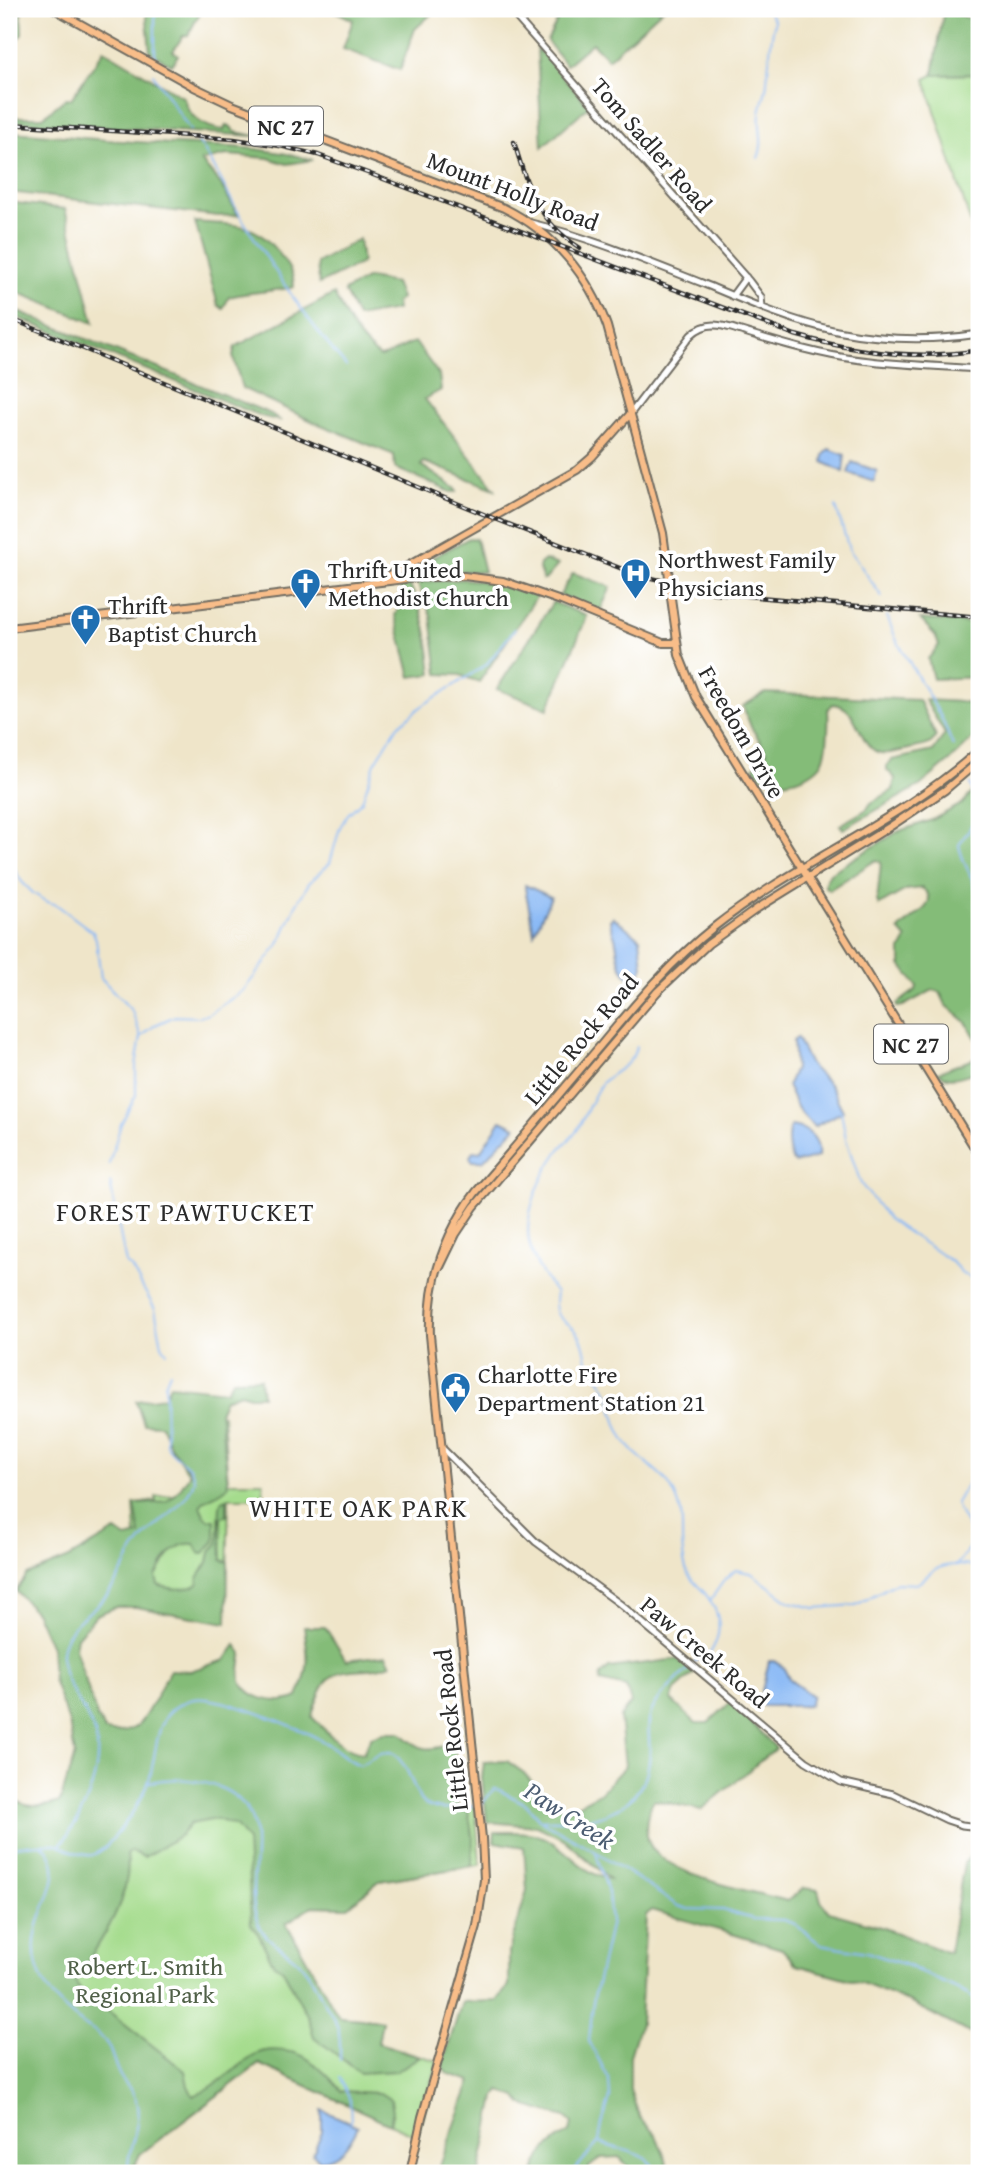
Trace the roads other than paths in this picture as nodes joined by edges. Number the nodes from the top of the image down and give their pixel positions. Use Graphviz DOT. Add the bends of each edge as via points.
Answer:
graph roads {
  1 [pos="54,9"];
  2 [pos="509,9"];
  3 [pos="528,222"];
  4 [pos="746,277"];
  5 [pos="732,296"];
  6 [pos="762,307"];
  7 [pos="979,334"];
  8 [pos="979,369"];
  9 [pos="631,413"];
  10 [pos="397,571"];
  11 [pos="405,579"];
  12 [pos="369,583"];
  13 [pos="9,628"];
  14 [pos="676,643"];
  15 [pos="979,750"];
  16 [pos="979,761"];
  17 [pos="802,869"];
  18 [pos="808,878"];
  19 [pos="979,1155"];
  20 [pos="436,1275"];
  21 [pos="441,1447"];
  22 [pos="979,1827"];
  23 [pos="410,2173"];
  1 -- 3 [label="main road, Mount Holly Road / NC 27" via="232,104 504,208"];
  2 -- 4 [label="street, Tom Sadler Road"];
  3 -- 5 [label="street, Mount Holly Road"];
  3 -- 9 [label="main road, Freedom Drive / NC 27" via="571,261 597,302"];
  4 -- 5 [label="street"];
  4 -- 6 [label="street, Tom Sadler Road" via="761,296"];
  5 -- 6 [label="street, Mount Holly Road"];
  6 -- 7 [label="street, Mount Holly Road" via="821,327 867,335"];
  8 -- 9 [label="street" via="842,357 711,324 691,335"];
  9 -- 10 [label="main road" via="577,470"];
  9 -- 14 [label="main road, Freedom Drive / NC 27, bridge" via="663,533"];
  10 -- 11 [label="main road"];
  10 -- 12 [label="main road"];
  11 -- 12 [label="main road"];
  11 -- 14 [label="main road" via="464,576 503,581 663,643"];
  12 -- 13 [label="main road"];
  14 -- 17 [label="main road, Freedom Drive / NC 27" via="696,697"];
  15 -- 17 [label="main road, Little Rock Road" via="918,798"];
  16 -- 18 [label="main road, Little Rock Road" via="913,812"];
  17 -- 18 [label="main road, Freedom Drive / NC 27"];
  17 -- 20 [label="main road, Little Rock Road" via="734,912 660,976 466,1205 443,1245"];
  18 -- 19 [label="main road, Freedom Drive / NC 27"];
  18 -- 20 [label="main road, Little Rock Road" via="721,933 657,992 474,1207"];
  20 -- 21 [label="main road, Little Rock Road" via="429,1335"];
  21 -- 22 [label="street, Paw Creek Road" via="536,1542 607,1594 785,1744 831,1777 905,1798 958,1824"];
  21 -- 23 [label="main road, Little Rock Road" via="484,1880 478,1926"];
}
